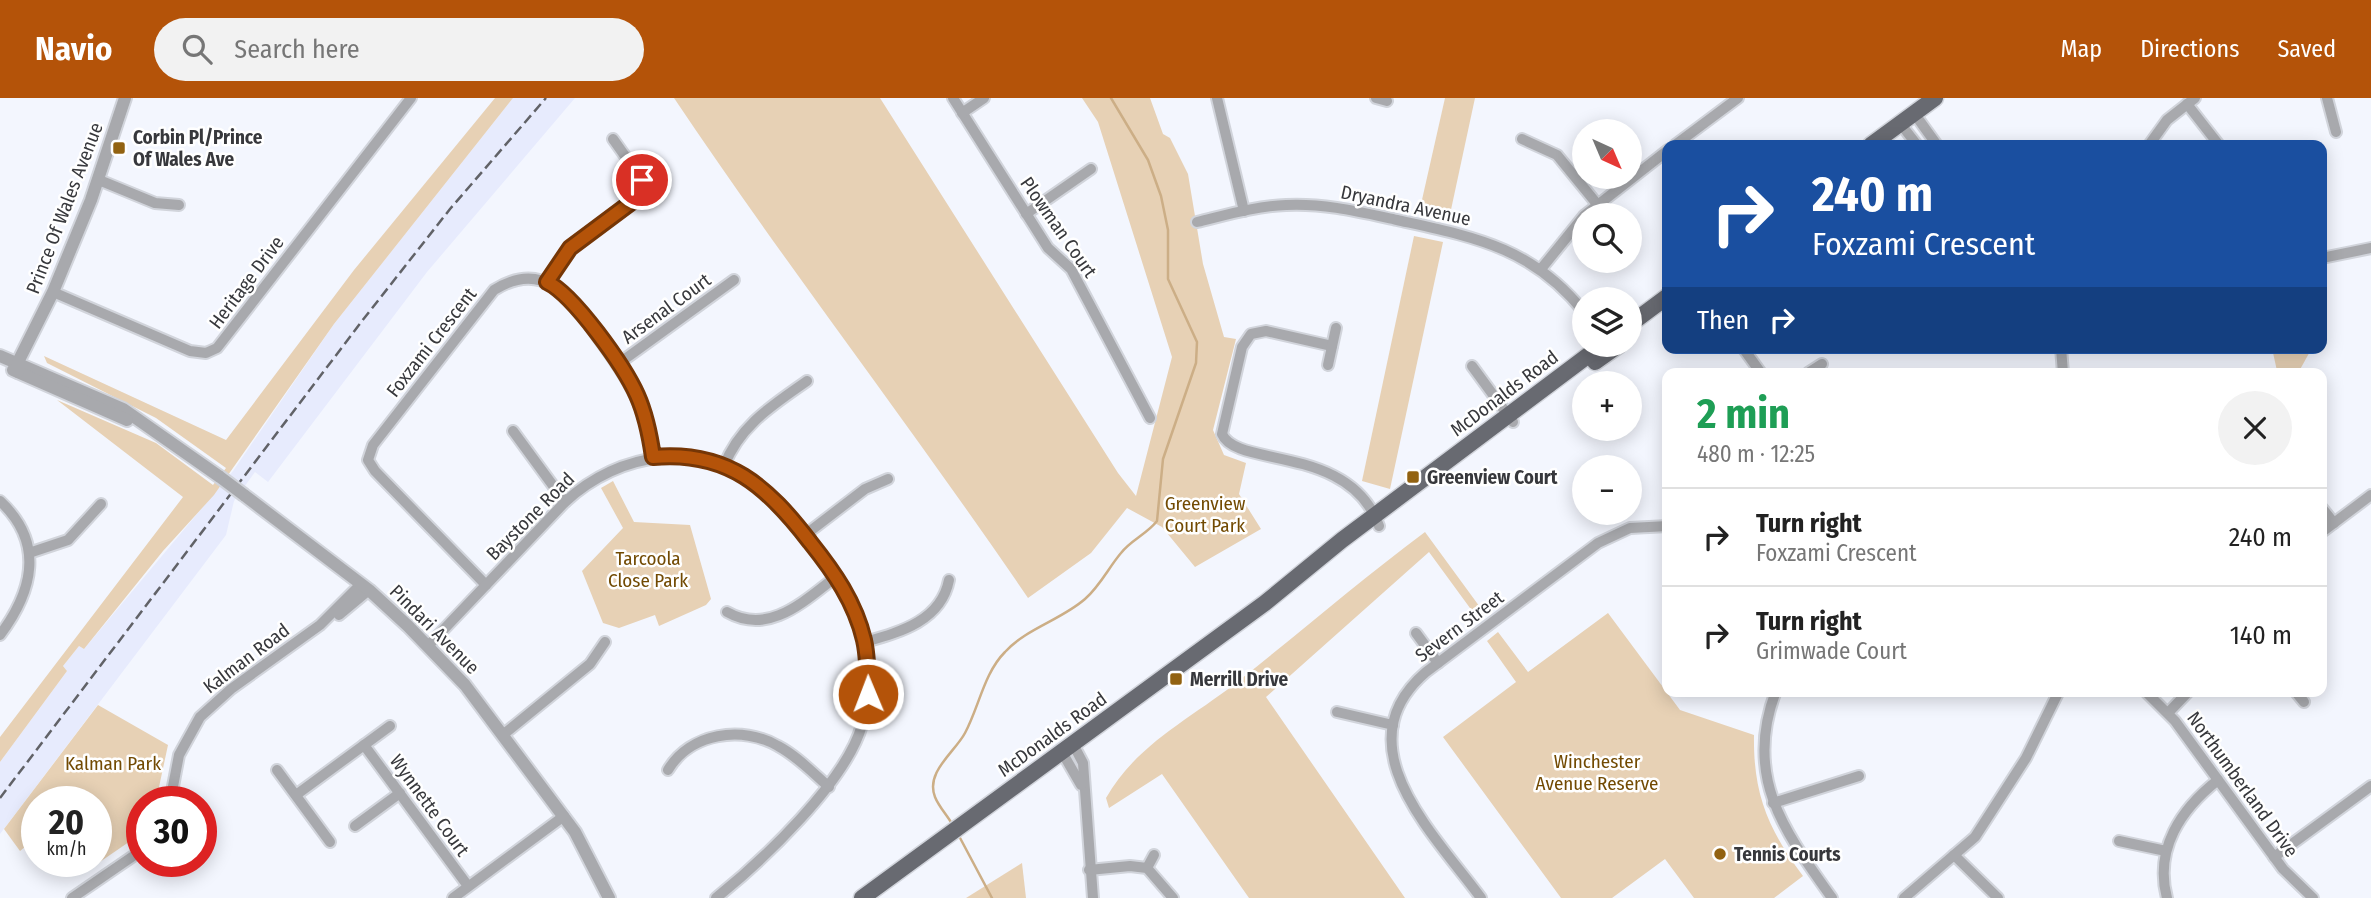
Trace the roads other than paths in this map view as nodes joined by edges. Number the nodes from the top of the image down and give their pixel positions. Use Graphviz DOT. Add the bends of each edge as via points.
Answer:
graph roads {
  1 [pos="125,98"];
  2 [pos="411,98"];
  3 [pos="953,98"];
  4 [pos="984,98"];
  5 [pos="1217,98"];
  6 [pos="1376,98"];
  7 [pos="1738,98"];
  8 [pos="1935,98"];
  9 [pos="1950,98"];
  10 [pos="2327,98"];
  11 [pos="1387,101"];
  12 [pos="2191,101"];
  13 [pos="962,113"];
  14 [pos="1917,117"];
  15 [pos="1903,127"];
  16 [pos="2336,132"];
  17 [pos="613,139"];
  18 [pos="1522,139"];
  19 [pos="1682,140"];
  20 [pos="1880,140"];
  21 [pos="1891,140"];
  22 [pos="1913,140"];
  23 [pos="1933,140"];
  24 [pos="2153,140"];
  25 [pos="2215,140"];
  26 [pos="1662,155"];
  27 [pos="1091,169"];
  28 [pos="99,180"];
  29 [pos="1596,203"];
  30 [pos="1598,203"];
  31 [pos="180,205"];
  32 [pos="1244,211"];
  33 [pos="1026,214"];
  34 [pos="1197,222"];
  35 [pos="1572,231"];
  36 [pos="2371,248"];
  37 [pos="2327,257"];
  38 [pos="1541,269"];
  39 [pos="734,280"];
  40 [pos="547,282"];
  41 [pos="53,292"];
  42 [pos="1572,300"];
  43 [pos="1662,300"];
  44 [pos="1662,313"];
  45 [pos="1642,315"];
  46 [pos="1336,328"];
  47 [pos="1642,328"];
  48 [pos="1332,346"];
  49 [pos="0,356"];
  50 [pos="1595,357"];
  51 [pos="0,364"];
  52 [pos="618,364"];
  53 [pos="1822,364"];
  54 [pos="1328,365"];
  55 [pos="20,366"];
  56 [pos="1472,366"];
  57 [pos="1816,368"];
  58 [pos="807,381"];
  59 [pos="1150,418"];
  60 [pos="1511,419"];
  61 [pos="513,431"];
  62 [pos="653,457"];
  63 [pos="724,466"];
  64 [pos="888,479"];
  65 [pos="2371,495"];
  66 [pos="0,501"];
  67 [pos="565,502"];
  68 [pos="102,504"];
  69 [pos="2327,514"];
  70 [pos="1375,520"];
  71 [pos="2334,523"];
  72 [pos="1662,526"];
  73 [pos="2327,528"];
  74 [pos="805,535"];
  75 [pos="29,553"];
  76 [pos="836,576"];
  77 [pos="949,580"];
  78 [pos="486,585"];
  79 [pos="365,587"];
  80 [pos="727,612"];
  81 [pos="1416,633"];
  82 [pos="0,635"];
  83 [pos="605,642"];
  84 [pos="865,642"];
  85 [pos="428,646"];
  86 [pos="1438,663"];
  87 [pos="1775,697"];
  88 [pos="2055,697"];
  89 [pos="2151,697"];
  90 [pos="2183,697"];
  91 [pos="2300,697"];
  92 [pos="2304,702"];
  93 [pos="1337,712"];
  94 [pos="2168,713"];
  95 [pos="1393,725"];
  96 [pos="390,726"];
  97 [pos="504,734"];
  98 [pos="364,745"];
  99 [pos="1068,748"];
  100 [pos="277,770"];
  101 [pos="668,770"];
  102 [pos="1858,776"];
  103 [pos="2218,780"];
  104 [pos="173,786"];
  105 [pos="2371,786"];
  106 [pos="829,787"];
  107 [pos="400,793"];
  108 [pos="296,795"];
  109 [pos="1773,803"];
  110 [pos="564,816"];
  111 [pos="355,826"];
  112 [pos="2119,841"];
  113 [pos="330,842"];
  114 [pos="2166,851"];
  115 [pos="1154,855"];
  116 [pos="1954,855"];
  117 [pos="2274,857"];
  118 [pos="126,861"];
  119 [pos="1147,868"];
  120 [pos="1090,870"];
  121 [pos="468,886"];
  122 [pos="72,898"];
  123 [pos="453,898"];
  124 [pos="609,898"];
  125 [pos="716,898"];
  126 [pos="862,898"];
  127 [pos="1093,898"];
  128 [pos="1173,898"];
  129 [pos="1481,898"];
  130 [pos="1832,898"];
  131 [pos="1904,898"];
  132 [pos="1998,898"];
  133 [pos="2167,898"];
  134 [pos="2313,898"];
  1 -- 28 [label="street, Prince Of Wales Avenue"];
  2 -- 41 [label="street, Heritage Drive" via="221,344 211,351 190,351"];
  3 -- 13 [label="street, Plowman Court"];
  4 -- 13 [label="street"];
  5 -- 32 [label="street"];
  6 -- 11 [label="street"];
  7 -- 19 [label="street"];
  8 -- 14 [label="main road"];
  9 -- 14 [label="main road"];
  10 -- 16 [label="street"];
  12 -- 24 [label="street" via="2167,120"];
  12 -- 25 [label="street"];
  13 -- 33 [label="street, Plowman Court"];
  14 -- 15 [label="main road"];
  14 -- 23 [label="street"];
  15 -- 20 [label="main road"];
  15 -- 21 [label="main road"];
  15 -- 22 [label="street"];
  17 -- 40 [label="street" via="642,180 643,190 564,253"];
  18 -- 29 [label="street" via="1557,155"];
  26 -- 30 [label="street"];
  27 -- 33 [label="street"];
  28 -- 31 [label="street" via="155,203"];
  28 -- 41 [label="street, Prince Of Wales Avenue"];
  32 -- 34 [label="street, Dryandra Avenue"];
  32 -- 38 [label="street, Dryandra Avenue" via="1300,205 1350,210 1478,238"];
  33 -- 59 [label="street, Plowman Court" via="1054,255 1071,269"];
  35 -- 38 [label="street"];
  36 -- 37 [label="street"];
  38 -- 42 [label="street, Dryandra Avenue"];
  39 -- 52 [label="street, Arsenal Court"];
  40 -- 52 [label="street" via="573,302"];
  40 -- 78 [label="street, Foxzami Crescent" via="512,281 487,296 369,455 375,471"];
  41 -- 55 [label="street, Prince Of Wales Avenue"];
  43 -- 45 [label="main road"];
  44 -- 47 [label="main road"];
  46 -- 48 [label="street"];
  48 -- 54 [label="street"];
  48 -- 70 [label="street" via="1266,331 1251,334 1242,347 1222,435 1234,448 1322,468 1341,478"];
  49 -- 55 [label="street, Pindari Avenue"];
  50 -- 60 [label="main road, McDonalds Road"];
  51 -- 55 [label="street, Pindari Avenue"];
  52 -- 62 [label="street" via="641,404"];
  53 -- 57 [label="street"];
  55 -- 79 [label="street, Pindari Avenue, bridge" via="175,443"];
  56 -- 60 [label="street"];
  58 -- 63 [label="street" via="748,425"];
  60 -- 70 [label="main road, McDonalds Road"];
  61 -- 67 [label="street"];
  62 -- 63 [label="street, Baystone Road" via="691,458"];
  62 -- 67 [label="street, Baystone Road" via="598,476"];
  63 -- 74 [label="street, Baystone Road" via="764,488"];
  64 -- 74 [label="street" via="865,488"];
  65 -- 71 [label="street"];
  66 -- 75 [label="street" via="20,527"];
  67 -- 78 [label="street, Baystone Road"];
  68 -- 75 [label="street" via="68,540"];
  69 -- 71 [label="street"];
  70 -- 99 [label="main road, McDonalds Road"];
  71 -- 73 [label="street"];
  72 -- 86 [label="street, Severn Street" via="1640,526 1608,537"];
  74 -- 76 [label="street, Baystone Road"];
  75 -- 82 [label="street" via="24,598"];
  76 -- 80 [label="street" via="771,619 744,621"];
  76 -- 84 [label="street, Baystone Road" via="852,603"];
  77 -- 84 [label="street" via="940,605 928,616"];
  78 -- 85 [label="street, Baystone Road"];
  79 -- 85 [label="street, Pindari Avenue"];
  79 -- 104 [label="street, Kalman Road" via="346,610 230,689 200,717 179,755"];
  81 -- 86 [label="street"];
  83 -- 97 [label="street" via="590,664"];
  84 -- 106 [label="street, Baystone Road" via="868,694 862,727"];
  85 -- 97 [label="street, Pindari Avenue"];
  86 -- 95 [label="street, Severn Street" via="1408,691"];
  87 -- 109 [label="street" via="1765,747"];
  88 -- 116 [label="street" via="2026,758 1993,809"];
  89 -- 94 [label="street, Northumberland Drive"];
  90 -- 94 [label="street"];
  91 -- 92 [label="street"];
  93 -- 95 [label="street"];
  94 -- 103 [label="street, Northumberland Drive"];
  95 -- 129 [label="street, Severn Street" via="1392,761 1400,784"];
  96 -- 98 [label="street, Wynnette Court"];
  97 -- 110 [label="street, Pindari Avenue"];
  98 -- 107 [label="street, Wynnette Court"];
  98 -- 108 [label="street, Wynnette Court"];
  99 -- 120 [label="street" via="1083,763"];
  99 -- 126 [label="main road, McDonalds Road"];
  100 -- 108 [label="street"];
  101 -- 106 [label="street" via="696,744 741,734 777,745"];
  102 -- 109 [label="street"];
  103 -- 114 [label="street" via="2185,810"];
  103 -- 117 [label="street, Northumberland Drive"];
  105 -- 117 [label="street"];
  106 -- 125 [label="street, Baystone Road"];
  107 -- 111 [label="street"];
  107 -- 121 [label="street, Wynnette Court"];
  108 -- 113 [label="street"];
  109 -- 130 [label="street" via="1792,843"];
  110 -- 121 [label="street"];
  110 -- 124 [label="street, Pindari Avenue"];
  112 -- 114 [label="street"];
  114 -- 133 [label="street"];
  115 -- 119 [label="street"];
  116 -- 131 [label="street"];
  116 -- 132 [label="street"];
  117 -- 134 [label="street, Northumberland Drive"];
  118 -- 122 [label="street"];
  119 -- 120 [label="street"];
  119 -- 128 [label="street"];
  120 -- 127 [label="street"];
  121 -- 123 [label="street"];
}
